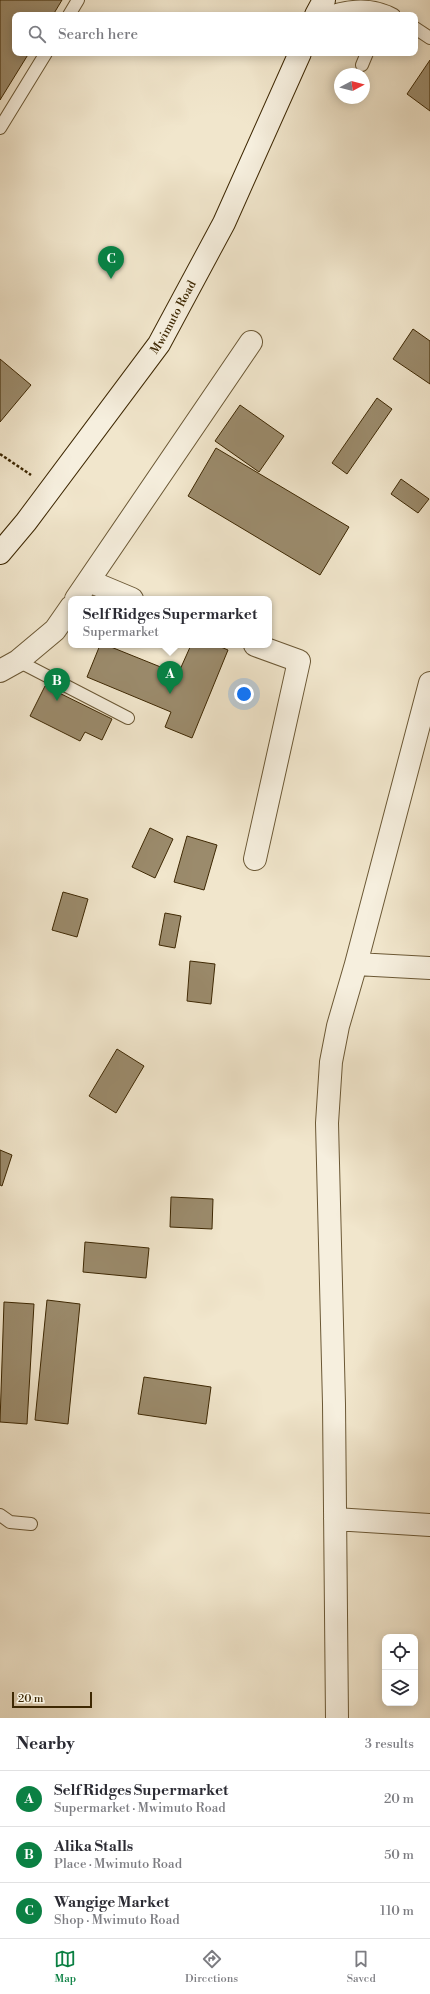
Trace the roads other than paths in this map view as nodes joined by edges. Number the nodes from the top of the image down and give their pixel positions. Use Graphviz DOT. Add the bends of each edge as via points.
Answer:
graph roads {
  1 [pos="78,0"];
  2 [pos="324,0"];
  3 [pos="71,12"];
  4 [pos="318,12"];
  5 [pos="327,12"];
  6 [pos="384,12"];
  7 [pos="418,30"];
  8 [pos="430,38"];
  9 [pos="44,56"];
  10 [pos="299,56"];
  11 [pos="366,56"];
  12 [pos="362,65"];
  13 [pos="0,128"];
  14 [pos="252,342"];
  15 [pos="0,553"];
  16 [pos="89,581"];
  17 [pos="78,596"];
  18 [pos="125,596"];
  19 [pos="68,611"];
  20 [pos="263,648"];
  21 [pos="9,666"];
  22 [pos="430,682"];
  23 [pos="128,718"];
  24 [pos="255,859"];
  25 [pos="356,964"];
  26 [pos="430,968"];
  27 [pos="0,1515"];
  28 [pos="335,1519"];
  29 [pos="31,1524"];
  30 [pos="430,1525"];
  31 [pos="337,1718"];
  1 -- 3 [label="lane"];
  2 -- 4 [label="street"];
  5 -- 6 [label="lane" via="344,7 365,6"];
  7 -- 8 [label="lane"];
  9 -- 13 [label="lane"];
  10 -- 15 [label="street, Mwimuto Road" via="224,223 159,344"];
  11 -- 12 [label="lane"];
  14 -- 16 [label="street"];
  16 -- 17 [label="street"];
  16 -- 18 [label="street"];
  19 -- 21 [label="street" via="55,630"];
  20 -- 24 [label="street" via="299,661"];
  21 -- 23 [label="lane"];
  22 -- 25 [label="street"];
  25 -- 26 [label="street"];
  25 -- 28 [label="street" via="338,1026 331,1062 326,1123"];
  27 -- 29 [label="lane" via="10,1522"];
  28 -- 30 [label="street"];
  28 -- 31 [label="street"];
}
